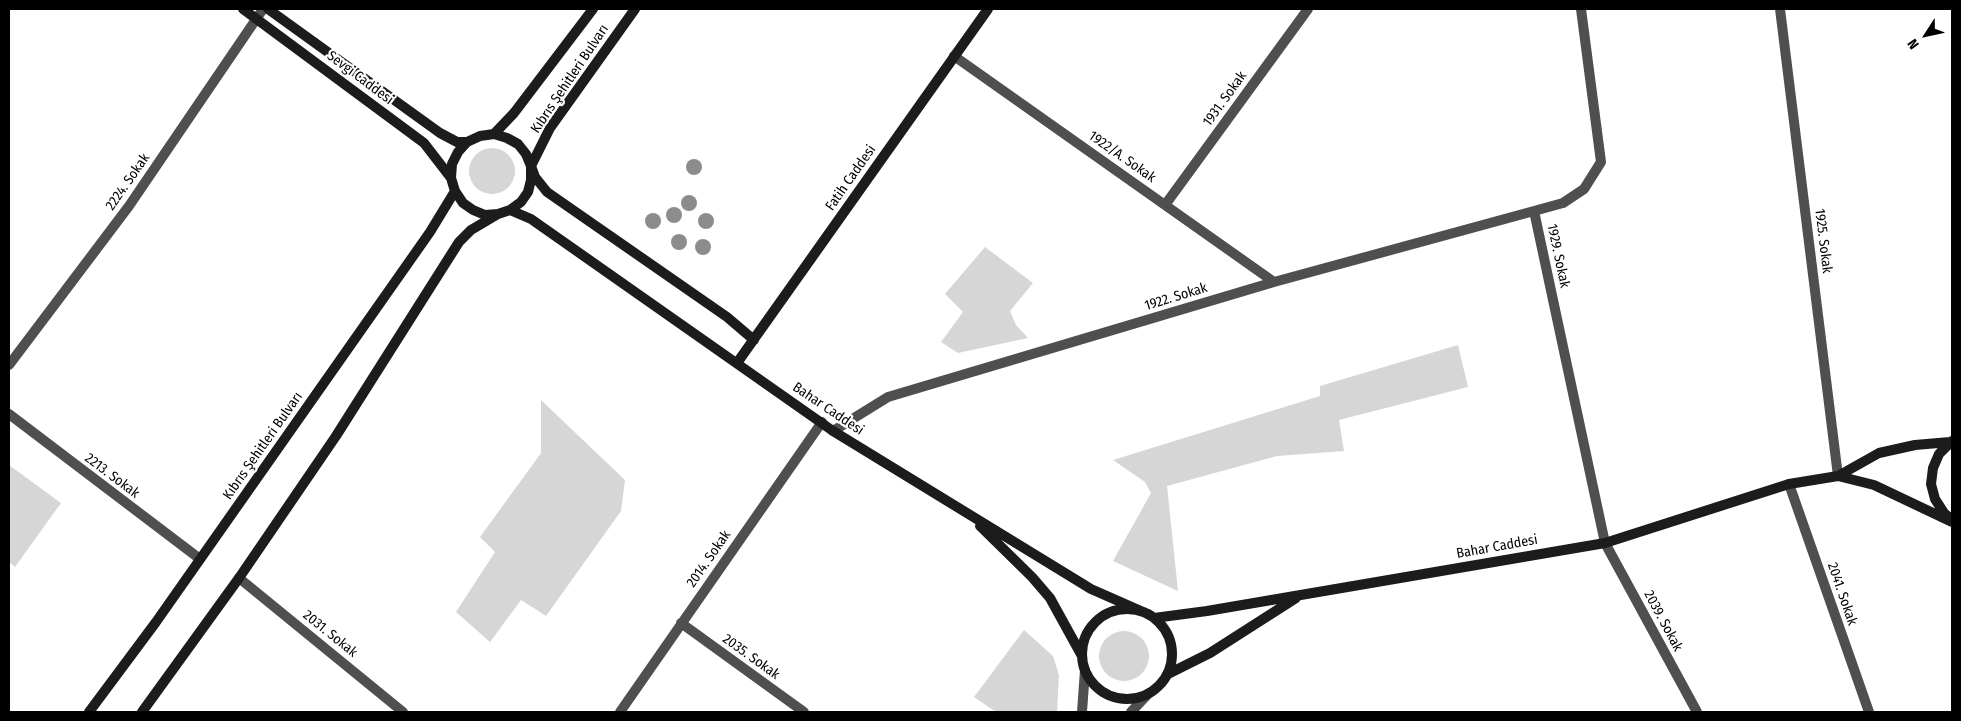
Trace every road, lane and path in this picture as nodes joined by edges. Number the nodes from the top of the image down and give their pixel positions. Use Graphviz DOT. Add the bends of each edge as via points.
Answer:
graph roads {
  1 [pos="243,9"];
  2 [pos="263,9"];
  3 [pos="268,9"];
  4 [pos="593,9"];
  5 [pos="635,9"];
  6 [pos="988,9"];
  7 [pos="1308,9"];
  8 [pos="1581,9"];
  9 [pos="1780,9"];
  10 [pos="256,18"];
  11 [pos="954,56"];
  12 [pos="494,134"];
  13 [pos="467,142"];
  14 [pos="531,166"];
  15 [pos="451,178"];
  16 [pos="455,191"];
  17 [pos="1165,205"];
  18 [pos="510,210"];
  19 [pos="1534,211"];
  20 [pos="498,214"];
  21 [pos="1274,282"];
  22 [pos="754,340"];
  23 [pos="737,363"];
  24 [pos="9,365"];
  25 [pos="9,414"];
  26 [pos="822,422"];
  27 [pos="833,431"];
  28 [pos="1951,442"];
  29 [pos="1838,476"];
  30 [pos="1789,484"];
  31 [pos="966,513"];
  32 [pos="1952,522"];
  33 [pos="1604,542"];
  34 [pos="200,559"];
  35 [pos="239,578"];
  36 [pos="1299,595"];
  37 [pos="1141,612"];
  38 [pos="1154,618"];
  39 [pos="681,624"];
  40 [pos="1082,656"];
  41 [pos="1085,670"];
  42 [pos="1168,674"];
  43 [pos="1147,695"];
  44 [pos="397,710"];
  45 [pos="89,712"];
  46 [pos="142,712"];
  47 [pos="620,712"];
  48 [pos="804,712"];
  49 [pos="1082,712"];
  50 [pos="1131,712"];
  51 [pos="1697,712"];
  52 [pos="1869,712"];
  1 -- 10 [label="street, Sevgi Caddesi"];
  2 -- 10 [label="street, 2224. Sokak"];
  3 -- 13 [label="street" via="440,133 457,142"];
  4 -- 12 [label="street, Kıbrıs Şehitleri Bulvarı" via="514,113"];
  5 -- 14 [label="street, Kıbrıs Şehitleri Bulvarı" via="550,128"];
  6 -- 11 [label="street, Fatih Caddesi"];
  7 -- 17 [label="street, 1931. Sokak"];
  8 -- 19 [label="street, 1929. Sokak" via="1601,162 1584,189 1563,203"];
  9 -- 29 [label="street, 1925. Sokak"];
  10 -- 15 [label="street, Sevgi Caddesi" via="424,144"];
  10 -- 24 [label="street, 2224. Sokak" via="129,206"];
  11 -- 17 [label="street, 1922/A. Sokak"];
  11 -- 22 [label="street, Fatih Caddesi"];
  12 -- 13 [label="street"];
  12 -- 14 [label="street" via="518,144"];
  13 -- 15 [label="street" via="452,164"];
  14 -- 18 [label="street" via="528,192"];
  14 -- 22 [label="street" via="547,192 727,317"];
  15 -- 16 [label="street"];
  16 -- 20 [label="street" via="462,203 473,210 485,215"];
  16 -- 34 [label="street, Kıbrıs Şehitleri Bulvarı" via="430,232"];
  17 -- 21 [label="street, 1922/A. Sokak"];
  18 -- 20 [label="street"];
  18 -- 23 [label="street, Bahar Caddesi" via="531,219"];
  19 -- 21 [label="street, 1922. Sokak"];
  19 -- 33 [label="street, 1929. Sokak"];
  20 -- 35 [label="street" via="471,230 459,242 336,436"];
  21 -- 27 [label="street, 1922. Sokak" via="888,397"];
  22 -- 23 [label="street, Fatih Caddesi"];
  23 -- 26 [label="street, Bahar Caddesi"];
  25 -- 34 [label="street, 2213. Sokak"];
  26 -- 27 [label="street, Bahar Caddesi"];
  26 -- 39 [label="street, 2014. Sokak"];
  27 -- 31 [label="street, Bahar Caddesi"];
  28 -- 29 [label="street, Bahar Caddesi" via="1879,453"];
  28 -- 32 [label="street" via="1939,454 1931,484 1935,499"];
  29 -- 30 [label="street, Bahar Caddesi"];
  29 -- 32 [label="street, Bahar Caddesi" via="1874,485"];
  30 -- 33 [label="street, Bahar Caddesi"];
  30 -- 52 [label="street, 2041. Sokak"];
  31 -- 37 [label="street, Bahar Caddesi" via="1091,589"];
  31 -- 40 [label="street" via="1050,598"];
  33 -- 36 [label="street, Bahar Caddesi"];
  33 -- 51 [label="street, 2039. Sokak"];
  34 -- 45 [label="street, Kıbrıs Şehitleri Bulvarı"];
  35 -- 44 [label="street, 2031. Sokak"];
  35 -- 46 [label="street"];
  36 -- 38 [label="street, Bahar Caddesi"];
  36 -- 42 [label="street" via="1210,653"];
  37 -- 38 [label="street"];
  37 -- 40 [label="street" via="1126,609 1100,618 1090,629"];
  38 -- 42 [label="street" via="1165,630 1171,644"];
  39 -- 47 [label="street, 2014. Sokak"];
  39 -- 48 [label="street, 2035. Sokak"];
  40 -- 41 [label="street"];
  41 -- 43 [label="street" via="1103,692 1117,698"];
  41 -- 49 [label="street"];
  42 -- 43 [label="street" via="1160,686"];
  43 -- 50 [label="street"];
}
